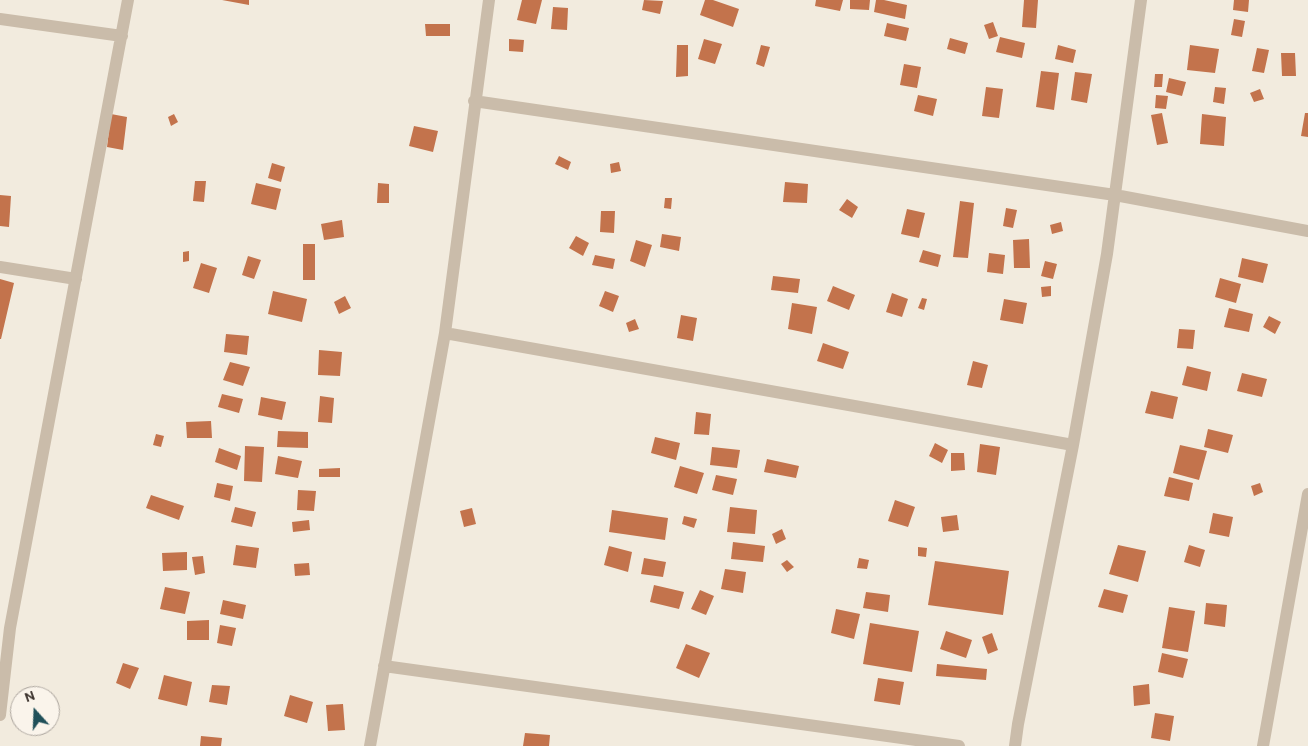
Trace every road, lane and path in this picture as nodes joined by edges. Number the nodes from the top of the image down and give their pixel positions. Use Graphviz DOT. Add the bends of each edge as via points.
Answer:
graph roads {
  1 [pos="128,0"];
  2 [pos="489,0"];
  3 [pos="1141,0"];
  4 [pos="0,19"];
  5 [pos="122,36"];
  6 [pos="474,101"];
  7 [pos="1115,194"];
  8 [pos="1308,231"];
  9 [pos="0,267"];
  10 [pos="76,279"];
  11 [pos="445,333"];
  12 [pos="1073,445"];
  13 [pos="1308,494"];
  14 [pos="5,628"];
  15 [pos="384,666"];
  16 [pos="0,715"];
  17 [pos="370,746"];
  18 [pos="959,746"];
  19 [pos="1015,746"];
  20 [pos="1263,746"];
  1 -- 5 [label="street"];
  2 -- 6 [label="street"];
  3 -- 7 [label="street"];
  4 -- 5 [label="street"];
  5 -- 10 [label="street"];
  6 -- 7 [label="street"];
  6 -- 11 [label="street"];
  7 -- 8 [label="street"];
  7 -- 12 [label="street" via="1108,254"];
  9 -- 10 [label="street"];
  10 -- 14 [label="street"];
  11 -- 12 [label="street"];
  11 -- 15 [label="street"];
  12 -- 19 [label="street"];
  13 -- 20 [label="street"];
  14 -- 16 [label="street"];
  15 -- 17 [label="street"];
  15 -- 18 [label="street"];
}
